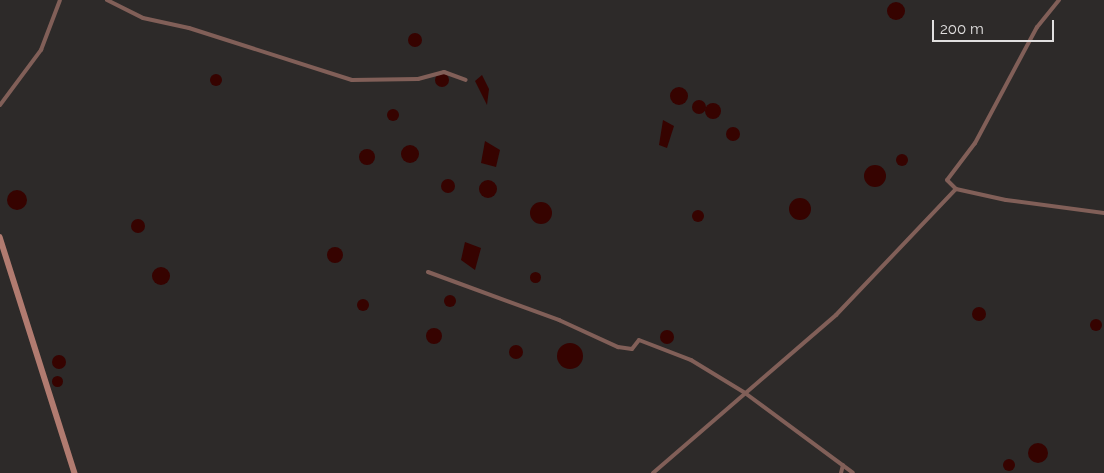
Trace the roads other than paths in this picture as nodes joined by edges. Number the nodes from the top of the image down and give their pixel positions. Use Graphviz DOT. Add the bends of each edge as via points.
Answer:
graph roads {
  1 [pos="60,0"];
  2 [pos="107,0"];
  3 [pos="1059,0"];
  4 [pos="466,80"];
  5 [pos="0,105"];
  6 [pos="956,189"];
  7 [pos="1104,213"];
  8 [pos="0,237"];
  9 [pos="428,272"];
  10 [pos="745,393"];
  11 [pos="843,465"];
  12 [pos="74,473"];
  13 [pos="652,473"];
  14 [pos="841,473"];
  15 [pos="853,473"];
  1 -- 5 [label="street" via="41,50"];
  2 -- 4 [label="street" via="142,18 189,28 352,80 418,79 434,72"];
  3 -- 6 [label="street" via="1037,27 975,143 947,180"];
  6 -- 7 [label="street" via="1037,206"];
  6 -- 10 [label="street" via="836,315"];
  8 -- 12 [label="main road"];
  9 -- 10 [label="street" via="559,320 618,347 632,349 640,340 663,347"];
  10 -- 11 [label="street"];
  10 -- 13 [label="street"];
  11 -- 14 [label="street"];
  11 -- 15 [label="street"];
}
